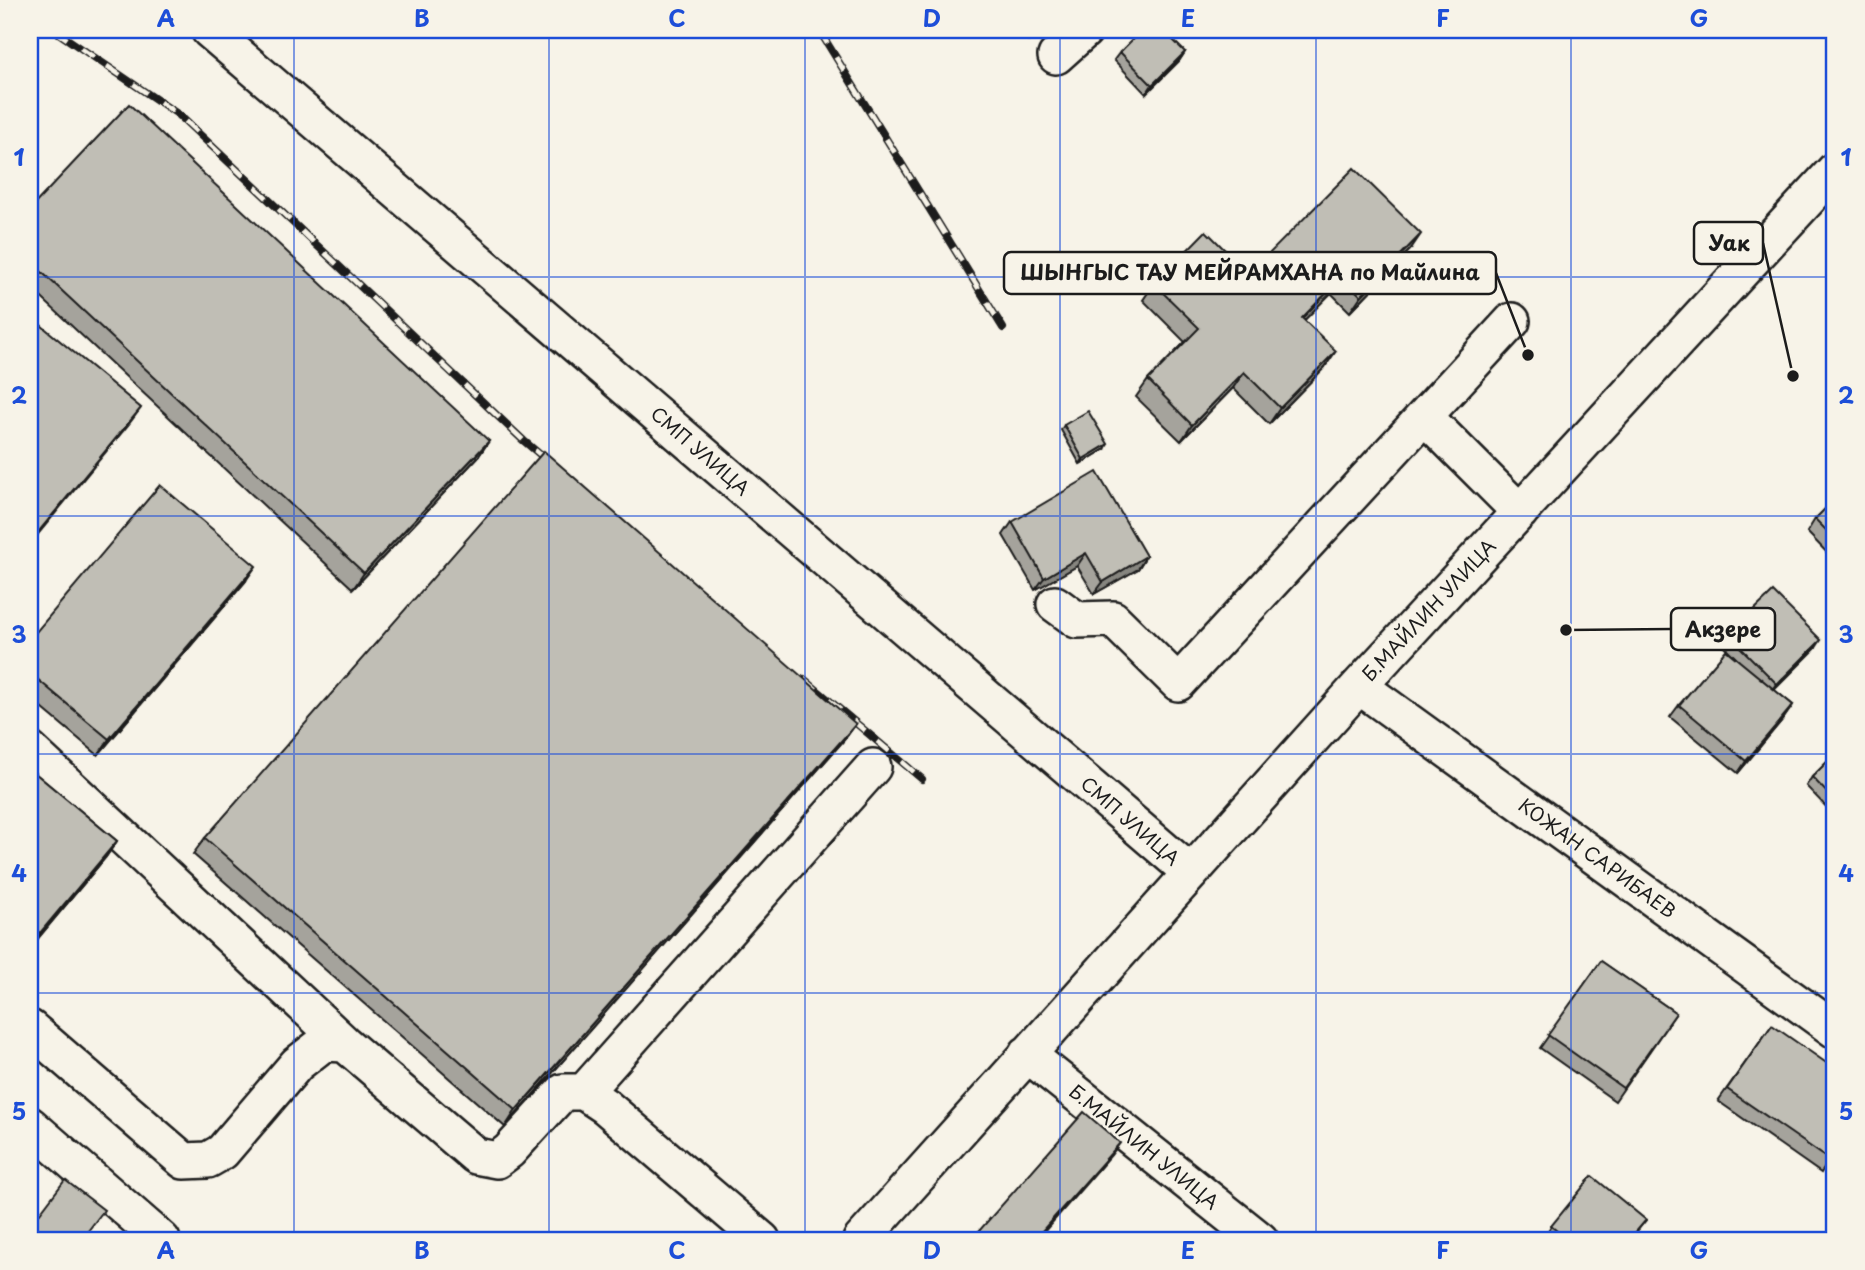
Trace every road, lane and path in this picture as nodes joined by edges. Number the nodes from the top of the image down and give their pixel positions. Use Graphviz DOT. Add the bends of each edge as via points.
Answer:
graph roads {
  1 [pos="209,30"];
  2 [pos="1085,30"];
  3 [pos="1056,56"];
  4 [pos="1835,170"];
  5 [pos="1513,321"];
  6 [pos="1425,417"];
  7 [pos="1520,512"];
  8 [pos="1055,604"];
  9 [pos="1359,686"];
  10 [pos="30,750"];
  11 [pos="873,767"];
  12 [pos="1191,873"];
  13 [pos="30,1028"];
  14 [pos="1835,1030"];
  15 [pos="345,1044"];
  16 [pos="1027,1055"];
  17 [pos="583,1091"];
  18 [pos="30,1125"];
  19 [pos="162,1240"];
  20 [pos="762,1240"];
  21 [pos="861,1240"];
  22 [pos="1260,1240"];
  1 -- 12 [label="street, СМП УЛИЦА"];
  2 -- 3 [label="street"];
  4 -- 7 [label="street, Б.МАЙЛИН УЛИЦА"];
  5 -- 6 [label="street"];
  6 -- 7 [label="street"];
  6 -- 8 [label="street" via="1178,683 1113,619 1077,620"];
  7 -- 9 [label="street, Б.МАЙЛИН УЛИЦА"];
  9 -- 12 [label="street, Б.МАЙЛИН УЛИЦА"];
  9 -- 14 [label="street, КОЖАН САРИБАЕВ"];
  10 -- 15 [label="street"];
  11 -- 17 [label="street"];
  12 -- 16 [label="street, Б.МАЙЛИН УЛИЦА"];
  13 -- 15 [label="street" via="184,1161 208,1160 222,1152 297,1064 324,1043"];
  15 -- 17 [label="street" via="476,1156 486,1158 497,1160 509,1151 562,1092"];
  16 -- 21 [label="street, Б.МАЙЛИН УЛИЦА"];
  16 -- 22 [label="street, Б.МАЙЛИН УЛИЦА"];
  17 -- 20 [label="street"];
  18 -- 19 [label="street"];
}
